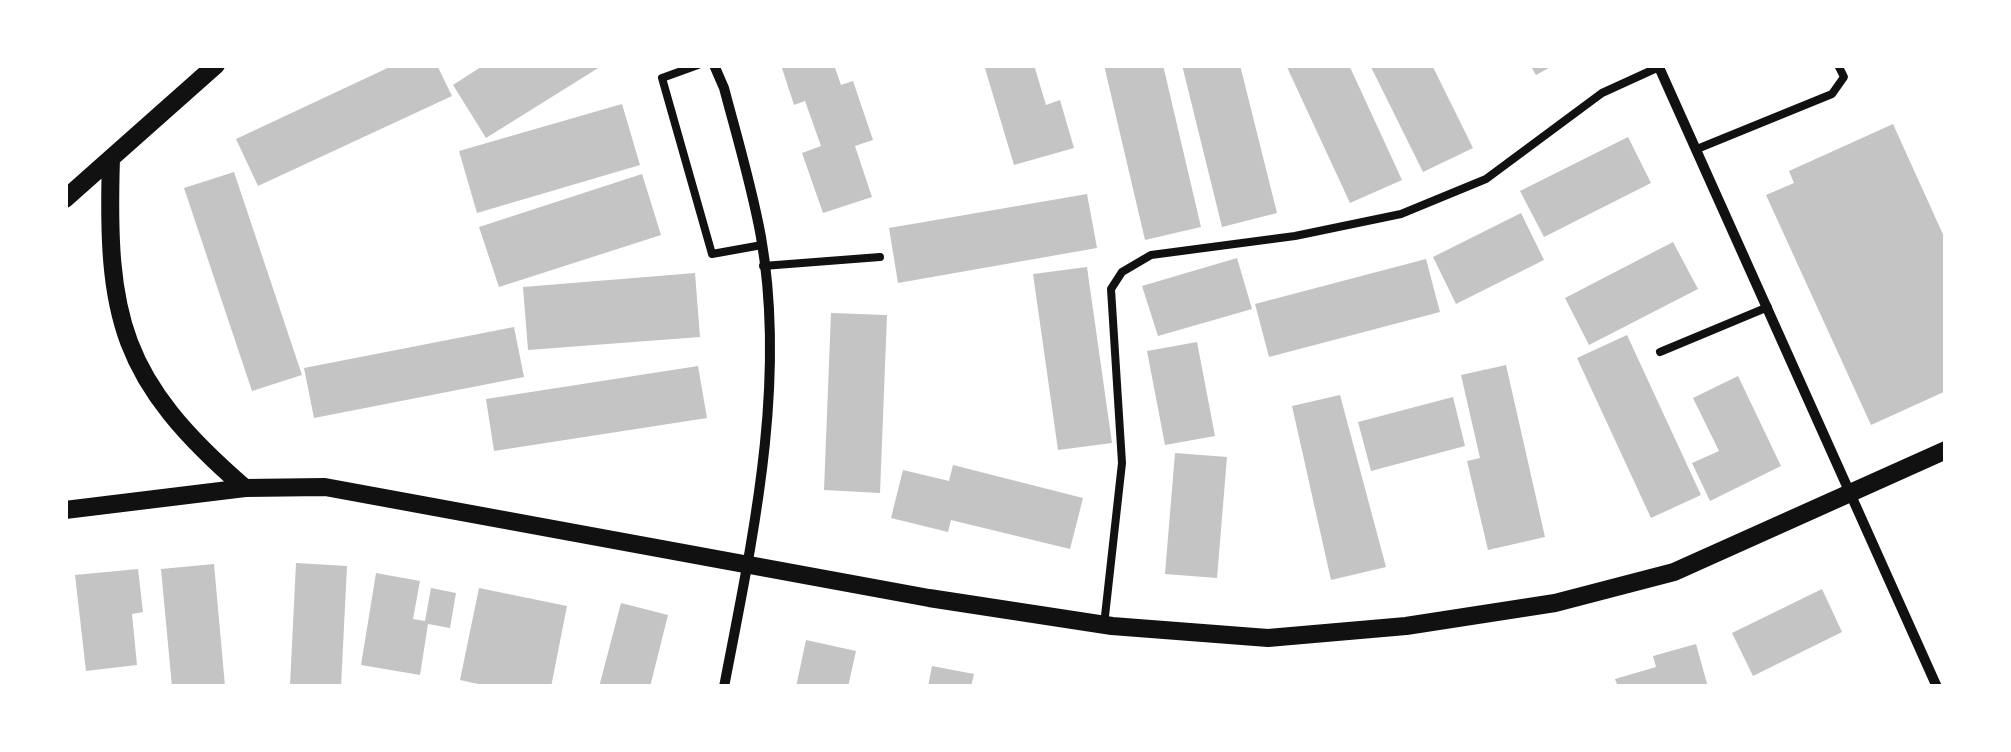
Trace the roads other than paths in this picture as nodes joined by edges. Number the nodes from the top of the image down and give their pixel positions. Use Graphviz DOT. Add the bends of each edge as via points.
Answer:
graph roads {
  1 [pos="216,65"];
  2 [pos="698,65"];
  3 [pos="714,65"];
  4 [pos="1838,65"];
  5 [pos="1659,66"];
  6 [pos="1697,148"];
  7 [pos="111,158"];
  8 [pos="65,199"];
  9 [pos="762,245"];
  10 [pos="880,257"];
  11 [pos="763,266"];
  12 [pos="1768,307"];
  13 [pos="1660,352"];
  14 [pos="1946,450"];
  15 [pos="244,488"];
  16 [pos="1852,496"];
  17 [pos="65,510"];
  18 [pos="748,563"];
  19 [pos="1104,625"];
  20 [pos="724,687"];
  21 [pos="1937,687"];
  1 -- 7 [label="street"];
  2 -- 9 [label="lane" via="662,78 712,254"];
  3 -- 9 [label="street"];
  4 -- 6 [label="lane" via="1844,77 1832,94"];
  5 -- 6 [label="street"];
  5 -- 19 [label="lane" via="1602,93 1486,179 1401,214 1150,255 1122,272 1111,290 1122,463"];
  6 -- 12 [label="street"];
  7 -- 8 [label="street"];
  7 -- 15 [label="street" via="108,251 121,324 151,390 194,444"];
  9 -- 11 [label="street"];
  10 -- 11 [label="lane"];
  11 -- 18 [label="street" via="769,340"];
  12 -- 13 [label="lane"];
  12 -- 16 [label="street"];
  14 -- 16 [label="street"];
  15 -- 17 [label="street"];
  15 -- 18 [label="street" via="325,487"];
  16 -- 19 [label="street" via="1674,572 1556,603 1268,638"];
  16 -- 21 [label="street"];
  18 -- 19 [label="street"];
  18 -- 20 [label="street"];
}
